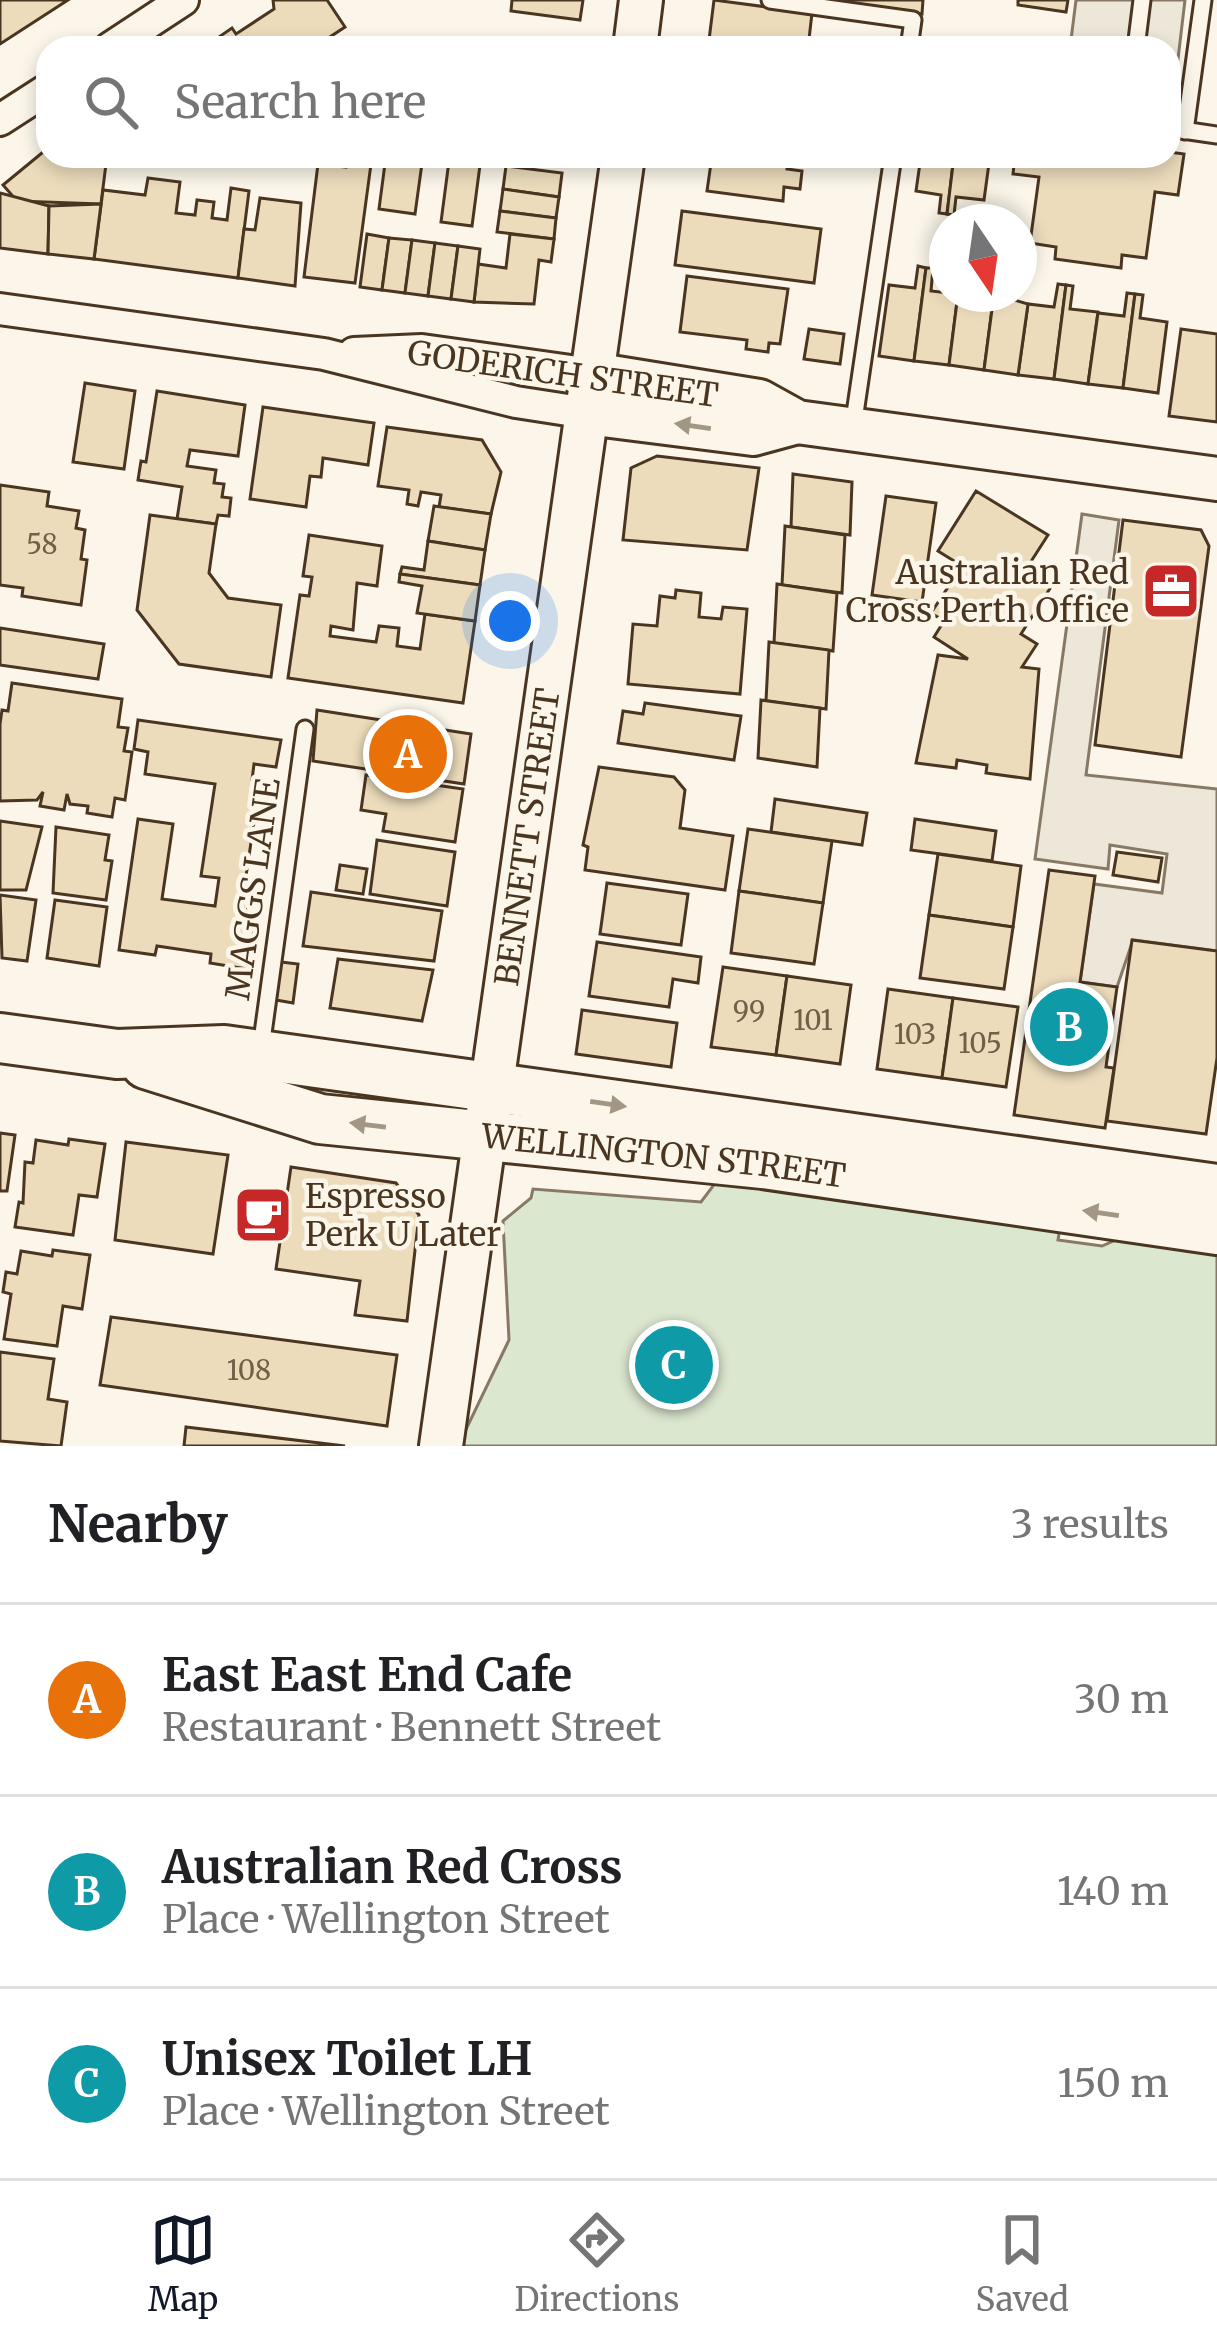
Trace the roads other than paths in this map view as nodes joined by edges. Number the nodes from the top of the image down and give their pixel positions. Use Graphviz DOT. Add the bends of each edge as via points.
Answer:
graph roads {
  1 [pos="183,0"];
  2 [pos="641,0"];
  3 [pos="770,0"];
  4 [pos="1142,0"];
  5 [pos="1203,0"];
  6 [pos="128,36"];
  7 [pos="636,36"];
  8 [pos="911,36"];
  9 [pos="1138,36"];
  10 [pos="36,96"];
  11 [pos="1181,109"];
  12 [pos="0,120"];
  13 [pos="1181,130"];
  14 [pos="1217,135"];
  15 [pos="621,168"];
  16 [pos="891,168"];
  17 [pos="0,308"];
  18 [pos="589,393"];
  19 [pos="853,430"];
  20 [pos="1217,479"];
  21 [pos="304,729"];
  22 [pos="0,1038"];
  23 [pos="117,1054"];
  24 [pos="260,1057"];
  25 [pos="492,1088"];
  26 [pos="485,1136"];
  27 [pos="1217,1189"];
  28 [pos="1217,1230"];
  29 [pos="441,1446"];
  1 -- 6 [label="street"];
  2 -- 7 [label="main road"];
  3 -- 8 [label="lane" via="913,20"];
  4 -- 9 [label="lane"];
  5 -- 11 [label="lane"];
  10 -- 12 [label="street"];
  13 -- 14 [label="lane"];
  15 -- 18 [label="main road, BENNETT STREET"];
  16 -- 19 [label="lane"];
  17 -- 18 [label="street, GODERICH STREET" via="324,354 516,402"];
  18 -- 19 [label="main road, GODERICH STREET" via="753,434 797,422"];
  18 -- 25 [label="main road, BENNETT STREET"];
  19 -- 20 [label="main road, GODERICH STREET"];
  21 -- 24 [label="lane, MAGGS LANE"];
  22 -- 23 [label="main road, WELLINGTON STREET"];
  23 -- 24 [label="main road, WELLINGTON STREET" via="224,1050"];
  26 -- 23 [label="main road, WELLINGTON STREET, one-way" via="293,1114"];
  24 -- 25 [label="main road, WELLINGTON STREET"];
  25 -- 26 [label="main road, BENNETT STREET"];
  25 -- 27 [label="main road, WELLINGTON STREET, one-way"];
  28 -- 26 [label="main road, WELLINGTON STREET, one-way" via="763,1164"];
  26 -- 29 [label="main road, BENNETT STREET"];
}
